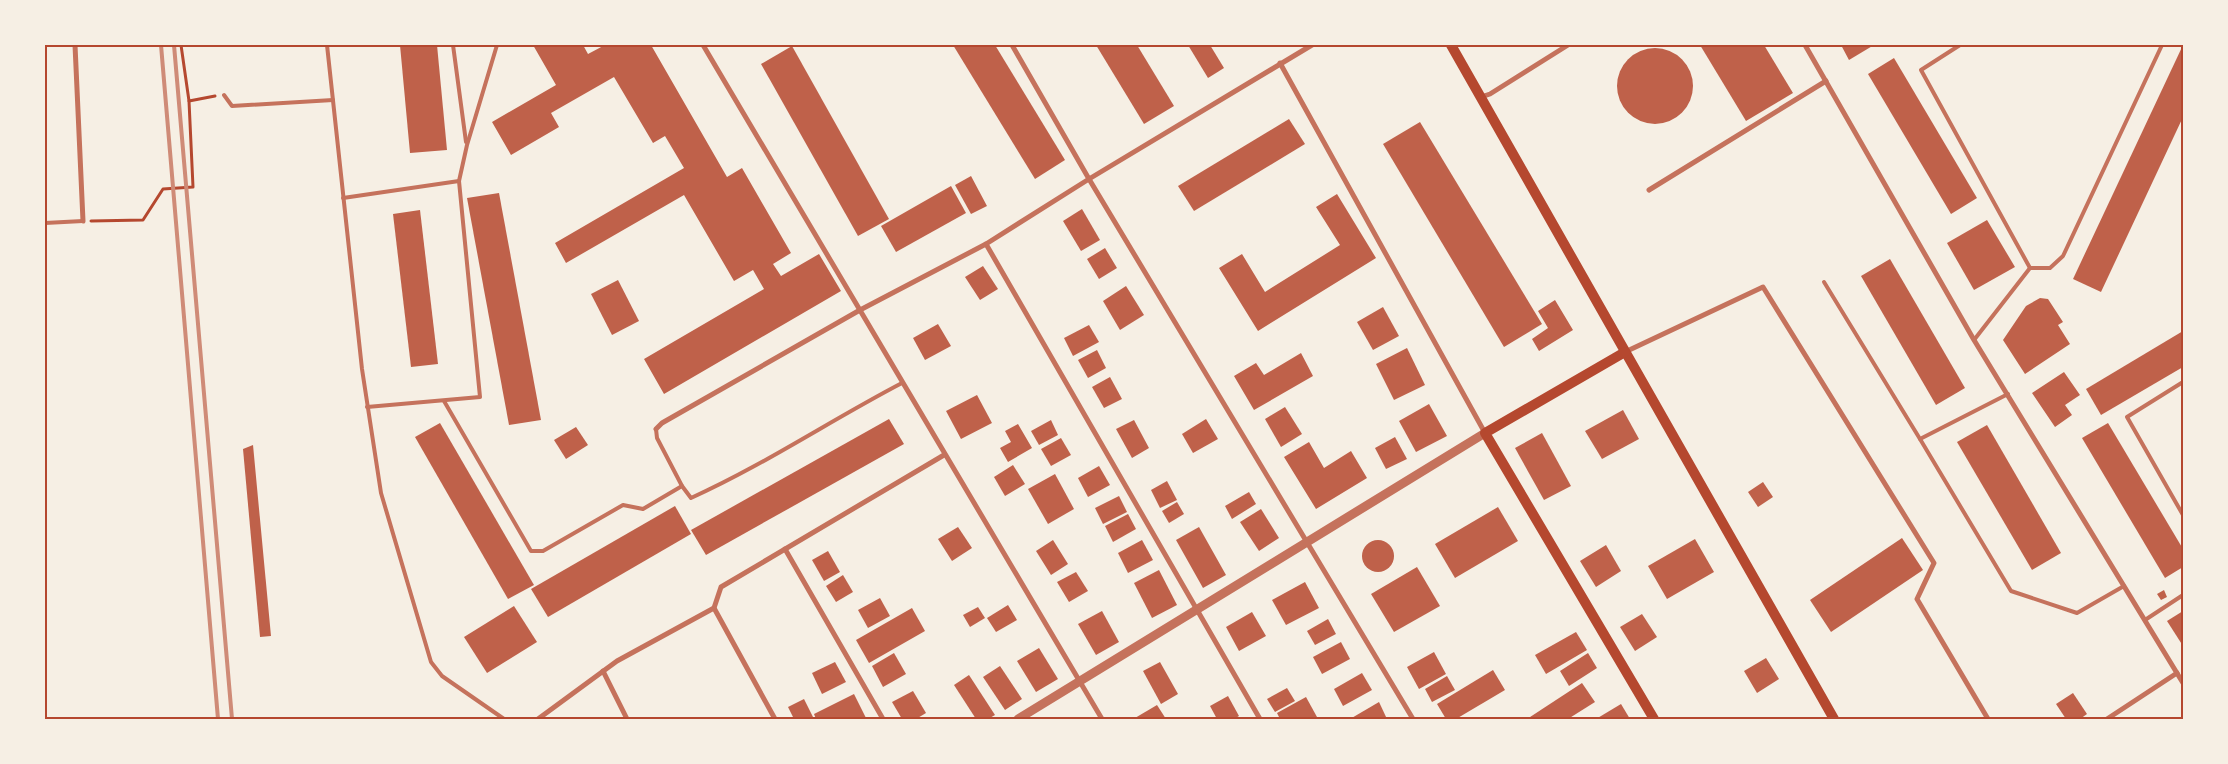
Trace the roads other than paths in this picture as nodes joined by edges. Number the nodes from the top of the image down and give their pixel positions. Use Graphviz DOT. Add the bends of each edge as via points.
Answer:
graph roads {
  1 [pos="75,45"];
  2 [pos="327,45"];
  3 [pos="454,45"];
  4 [pos="497,45"];
  5 [pos="703,45"];
  6 [pos="1012,45"];
  7 [pos="1312,45"];
  8 [pos="1451,45"];
  9 [pos="1568,45"];
  10 [pos="1804,45"];
  11 [pos="1960,45"];
  12 [pos="2162,45"];
  13 [pos="1280,63"];
  14 [pos="1826,81"];
  15 [pos="224,95"];
  16 [pos="1481,97"];
  17 [pos="333,100"];
  18 [pos="466,145"];
  19 [pos="1089,179"];
  20 [pos="460,181"];
  21 [pos="1649,190"];
  22 [pos="343,198"];
  23 [pos="83,221"];
  24 [pos="45,223"];
  25 [pos="986,244"];
  26 [pos="2030,268"];
  27 [pos="1824,282"];
  28 [pos="860,310"];
  29 [pos="1974,340"];
  30 [pos="1626,352"];
  31 [pos="2183,382"];
  32 [pos="902,383"];
  33 [pos="2009,393"];
  34 [pos="444,401"];
  35 [pos="368,407"];
  36 [pos="656,429"];
  37 [pos="1485,432"];
  38 [pos="1920,439"];
  39 [pos="944,455"];
  40 [pos="682,486"];
  41 [pos="2183,515"];
  42 [pos="1308,542"];
  43 [pos="785,550"];
  44 [pos="2124,586"];
  45 [pos="2183,594"];
  46 [pos="714,608"];
  47 [pos="1197,611"];
  48 [pos="2145,620"];
  49 [pos="603,671"];
  50 [pos="2177,673"];
  51 [pos="1079,682"];
  52 [pos="2183,683"];
  53 [pos="504,719"];
  54 [pos="538,719"];
  55 [pos="627,719"];
  56 [pos="775,719"];
  57 [pos="883,719"];
  58 [pos="1018,719"];
  59 [pos="1102,719"];
  60 [pos="1260,719"];
  61 [pos="1413,719"];
  62 [pos="1654,719"];
  63 [pos="1834,719"];
  64 [pos="1988,719"];
  65 [pos="2107,719"];
  1 -- 23 [label="street"];
  2 -- 17 [label="lane"];
  3 -- 18 [label="lane"];
  4 -- 18 [label="lane"];
  5 -- 28 [label="street"];
  6 -- 19 [label="street"];
  7 -- 13 [label="street"];
  8 -- 16 [label="main road"];
  9 -- 16 [label="street"];
  10 -- 14 [label="street"];
  11 -- 26 [label="lane" via="1920,70"];
  12 -- 26 [label="lane" via="2063,256 2050,268"];
  13 -- 19 [label="street"];
  13 -- 37 [label="street"];
  14 -- 21 [label="street"];
  14 -- 29 [label="street"];
  15 -- 17 [label="lane" via="232,106"];
  16 -- 30 [label="main road"];
  17 -- 22 [label="lane"];
  18 -- 20 [label="lane"];
  19 -- 25 [label="street"];
  19 -- 42 [label="street"];
  20 -- 22 [label="lane"];
  20 -- 34 [label="lane" via="480,397"];
  22 -- 35 [label="lane"];
  23 -- 24 [label="lane"];
  25 -- 28 [label="street"];
  25 -- 47 [label="street"];
  26 -- 29 [label="lane"];
  27 -- 38 [label="lane"];
  28 -- 32 [label="street"];
  28 -- 36 [label="street"];
  29 -- 33 [label="street"];
  30 -- 37 [label="main road"];
  30 -- 63 [label="main road"];
  30 -- 64 [label="street" via="1763,287 1934,563 1917,599"];
  31 -- 41 [label="lane" via="2127,417"];
  32 -- 39 [label="street"];
  32 -- 40 [label="lane" via="728,481 691,498"];
  33 -- 38 [label="lane"];
  33 -- 44 [label="street"];
  34 -- 35 [label="lane"];
  34 -- 40 [label="lane" via="531,551 543,551 623,505 644,509"];
  35 -- 53 [label="lane" via="381,493 430,662 442,676"];
  36 -- 40 [label="lane" via="657,438"];
  37 -- 42 [label="street"];
  37 -- 62 [label="main road"];
  38 -- 44 [label="lane" via="2011,591 2077,613"];
  39 -- 43 [label="street"];
  39 -- 51 [label="street"];
  42 -- 47 [label="street"];
  42 -- 61 [label="street"];
  43 -- 46 [label="street" via="721,588"];
  43 -- 57 [label="street"];
  44 -- 48 [label="street"];
  45 -- 48 [label="lane"];
  46 -- 49 [label="street"];
  46 -- 56 [label="street"];
  47 -- 51 [label="street"];
  47 -- 60 [label="street"];
  48 -- 50 [label="street"];
  49 -- 54 [label="street"];
  49 -- 55 [label="street"];
  50 -- 52 [label="street"];
  50 -- 65 [label="street"];
  51 -- 58 [label="street"];
  51 -- 59 [label="street"];
}
